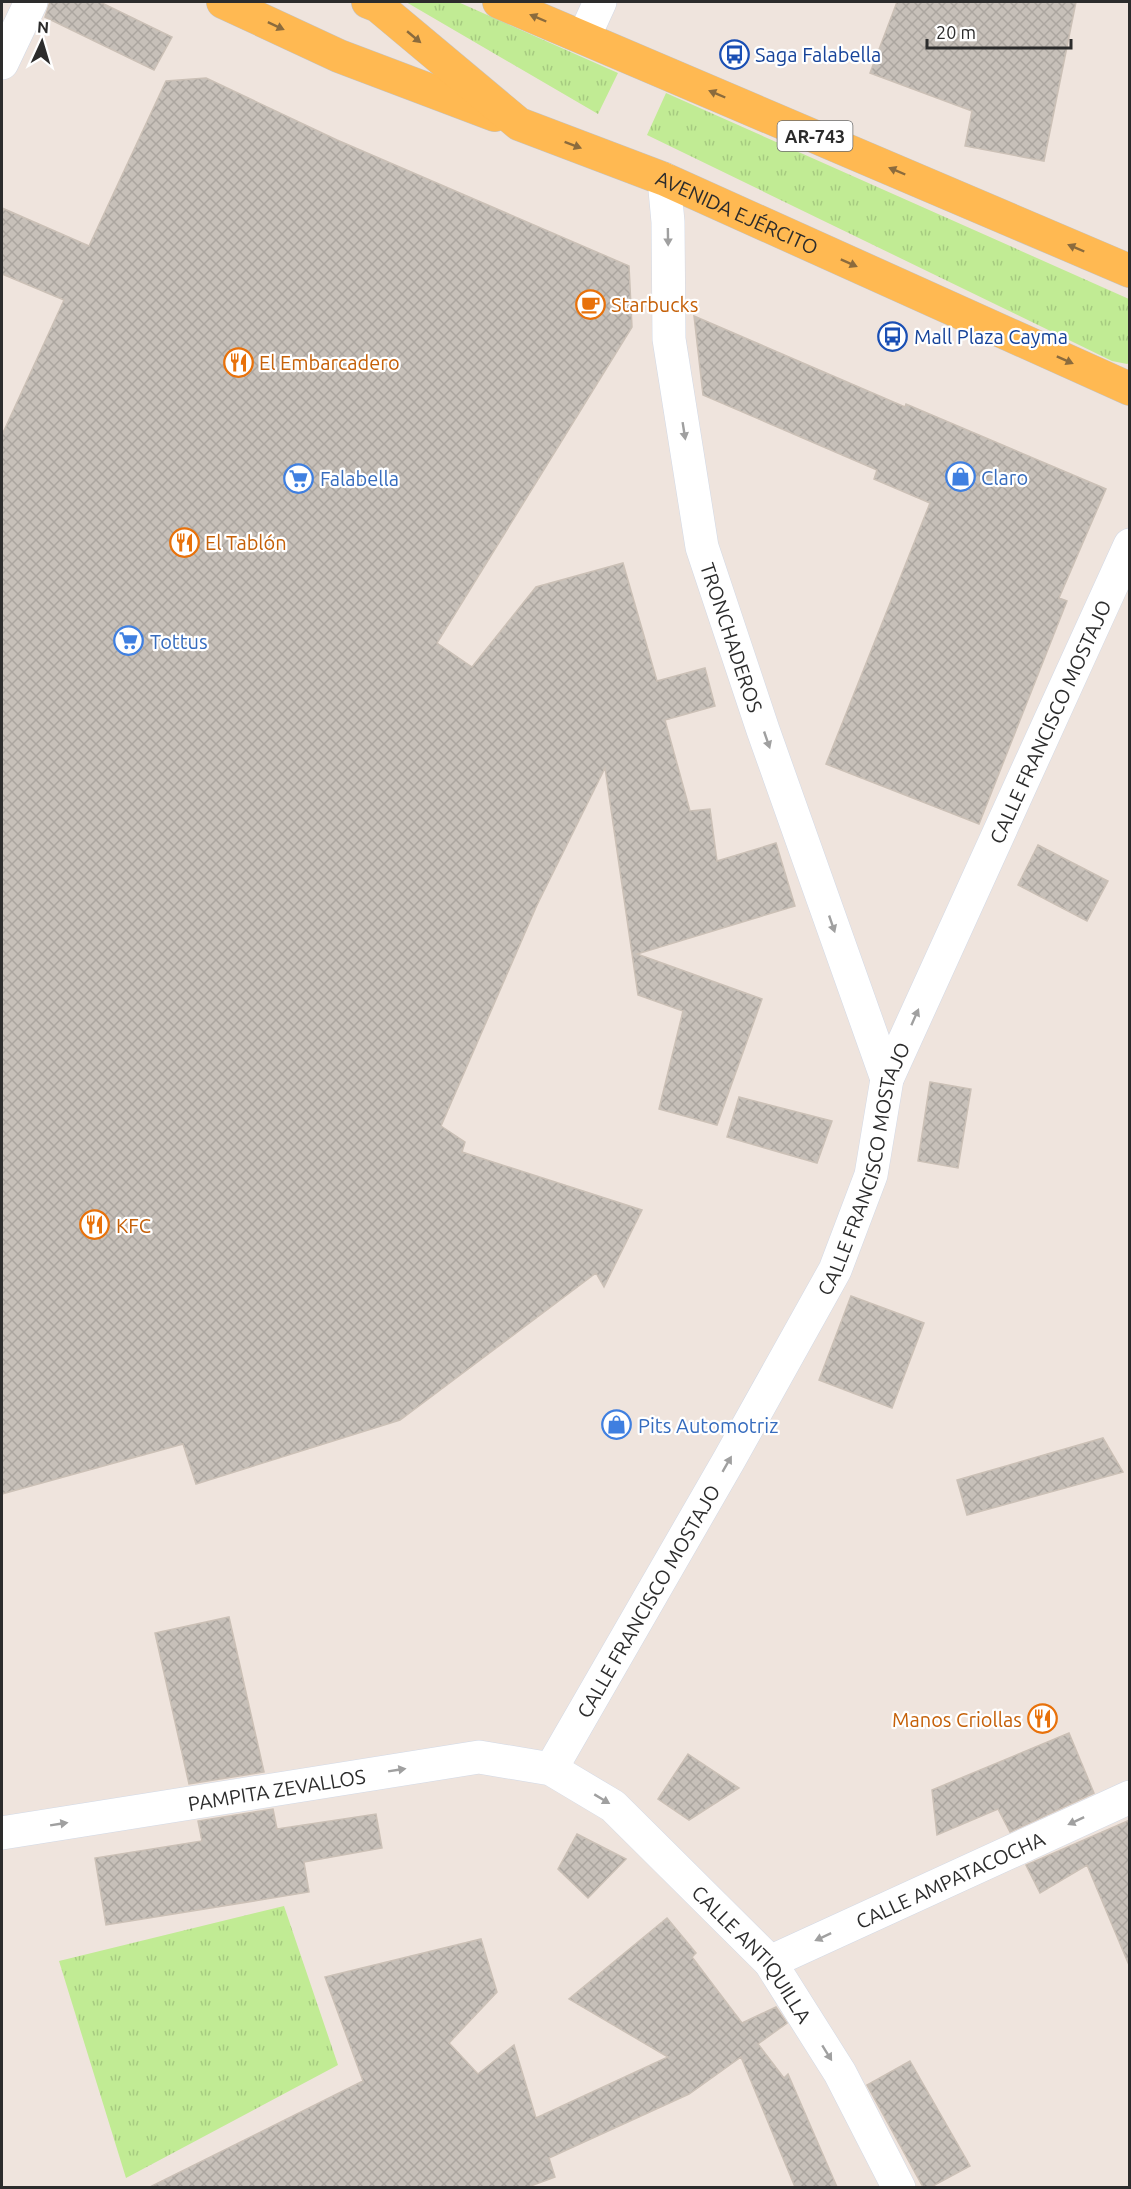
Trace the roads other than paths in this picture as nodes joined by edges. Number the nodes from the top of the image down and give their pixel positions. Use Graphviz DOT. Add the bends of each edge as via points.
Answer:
graph roads {
  1 [pos="31,2"];
  2 [pos="223,2"];
  3 [pos="368,2"];
  4 [pos="499,2"];
  5 [pos="600,2"];
  6 [pos="584,37"];
  7 [pos="2,63"];
  8 [pos="519,124"];
  9 [pos="664,179"];
  10 [pos="1130,271"];
  11 [pos="1130,389"];
  12 [pos="1130,544"];
  13 [pos="887,1079"];
  14 [pos="551,1769"];
  15 [pos="1130,1797"];
  16 [pos="2,1833"];
  17 [pos="770,1962"];
  18 [pos="899,2187"];
  1 -- 7 [label="street"];
  2 -- 8 [label="main road, one-way" via="339,56"];
  3 -- 8 [label="main road, AVENIDA EJÉRCITO, one-way" via="378,6"];
  6 -- 4 [label="main road, AR-743, one-way"];
  5 -- 6 [label="street"];
  10 -- 6 [label="main road, AR-743, one-way"];
  8 -- 9 [label="main road, AVENIDA EJÉRCITO, one-way"];
  9 -- 11 [label="main road, AVENIDA EJÉRCITO, one-way"];
  9 -- 13 [label="street, TRONCHADEROS, one-way" via="669,339 702,547"];
  13 -- 12 [label="street, CALLE FRANCISCO MOSTAJO, one-way"];
  14 -- 13 [label="street, CALLE FRANCISCO MOSTAJO, one-way" via="835,1270 871,1175"];
  16 -- 14 [label="street, PAMPITA ZEVALLOS, one-way" via="479,1757"];
  14 -- 17 [label="street, CALLE ANTIQUILLA, one-way" via="613,1806"];
  15 -- 17 [label="street, CALLE AMPATACOCHA, one-way"];
  17 -- 18 [label="street, CALLE ANTIQUILLA, one-way" via="840,2073"];
}
